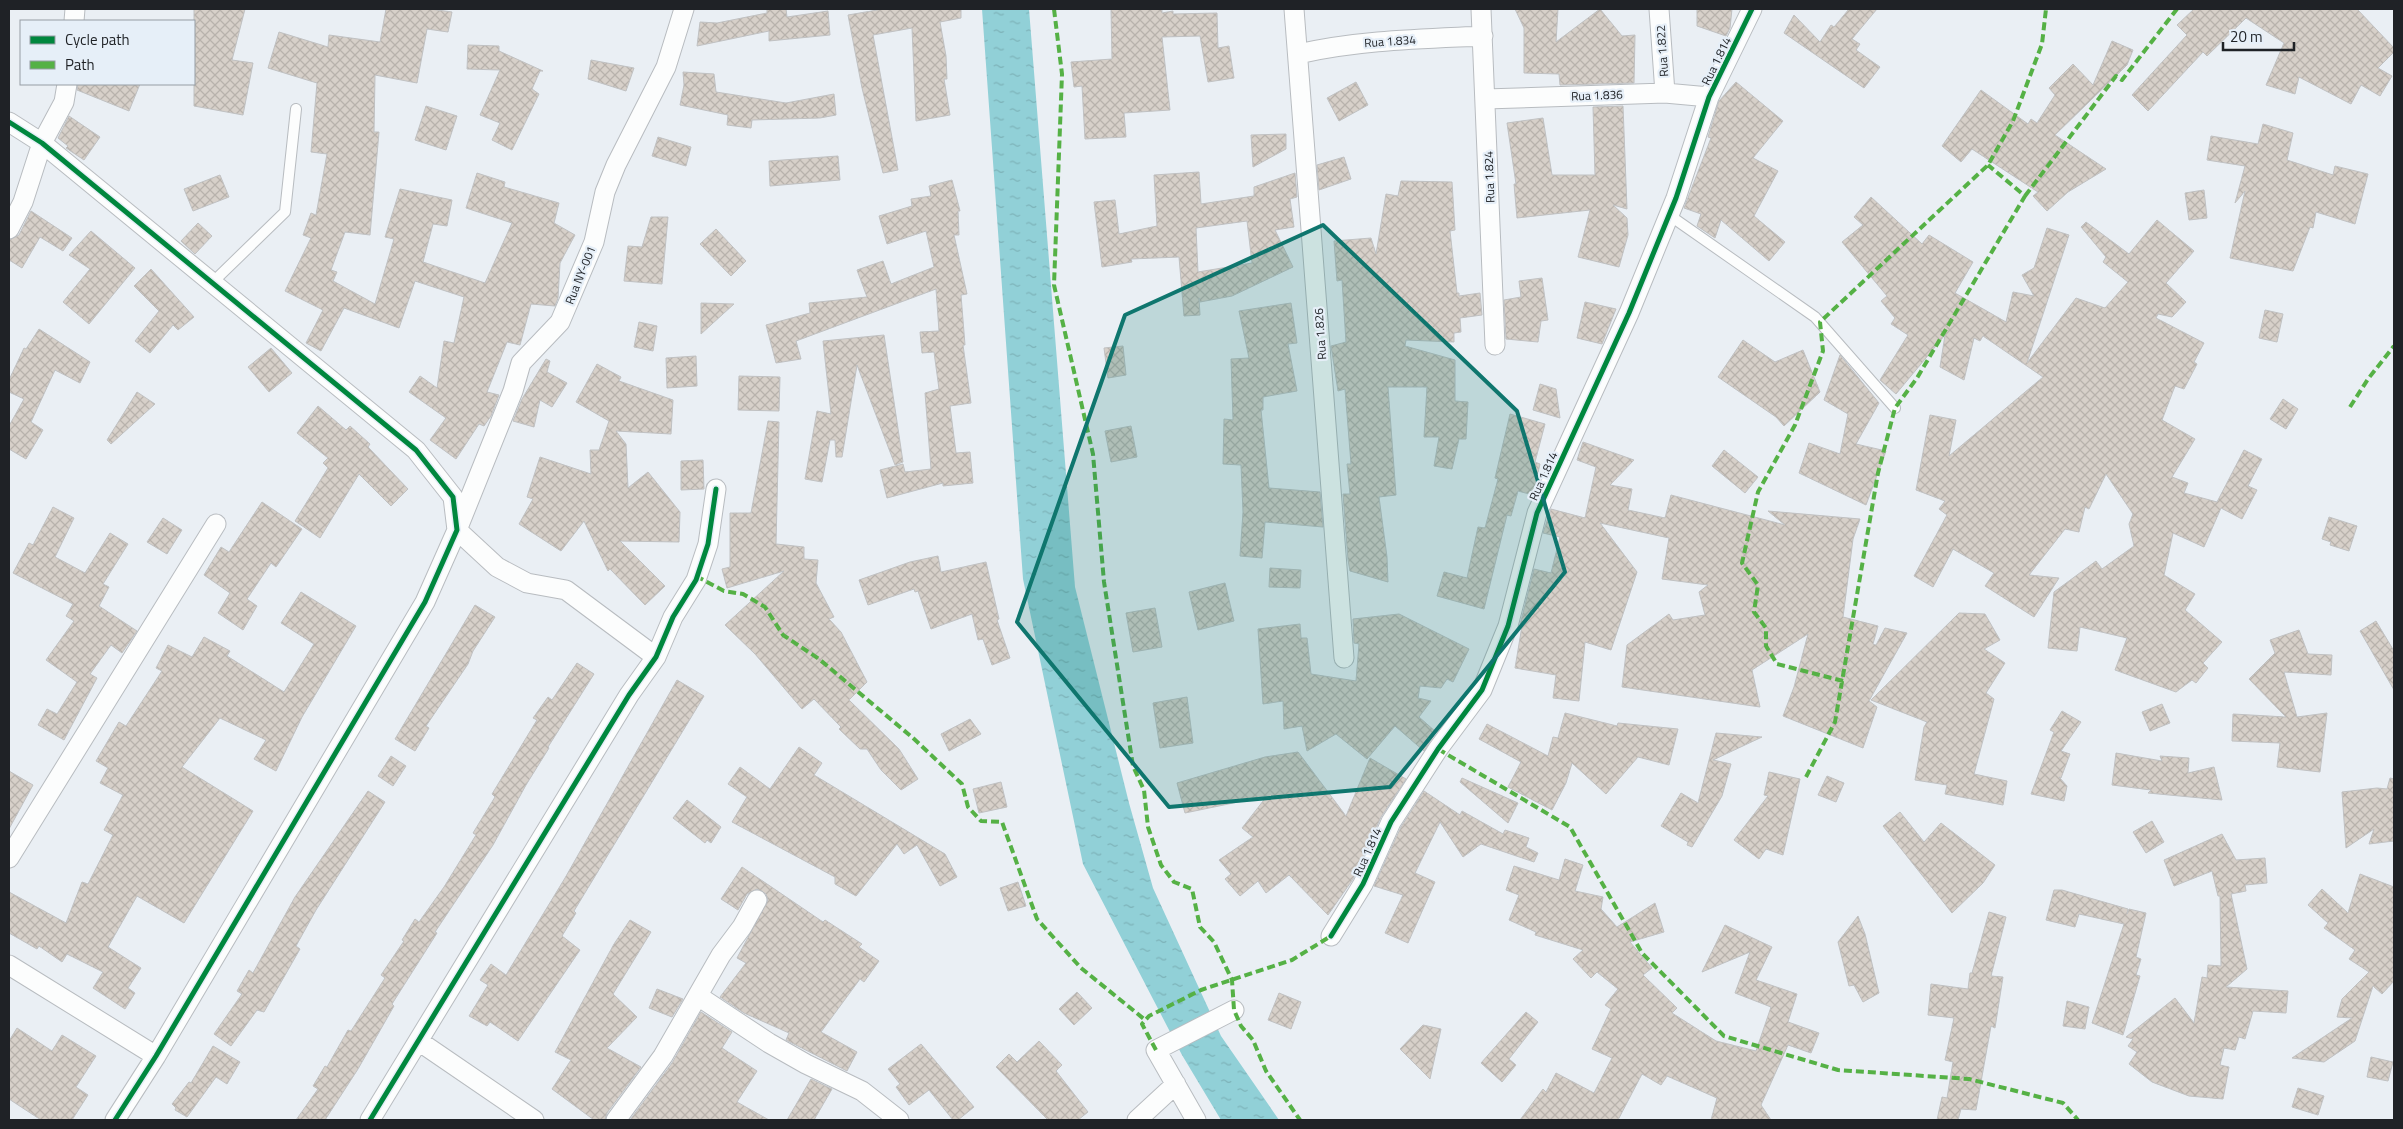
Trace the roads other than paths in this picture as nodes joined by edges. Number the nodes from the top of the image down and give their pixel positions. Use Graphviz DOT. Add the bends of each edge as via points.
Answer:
graph roads {
  1 [pos="684,9"];
  2 [pos="1294,9"];
  3 [pos="1481,9"];
  4 [pos="1659,9"];
  5 [pos="1752,9"];
  6 [pos="1483,36"];
  7 [pos="1298,54"];
  8 [pos="66,85"];
  9 [pos="1665,93"];
  10 [pos="1709,97"];
  11 [pos="1485,99"];
  12 [pos="296,109"];
  13 [pos="9,122"];
  14 [pos="42,143"];
  15 [pos="1669,215"];
  16 [pos="9,229"];
  17 [pos="213,282"];
  18 [pos="1495,346"];
  19 [pos="1895,408"];
  20 [pos="716,490"];
  21 [pos="216,524"];
  22 [pos="457,530"];
  23 [pos="656,657"];
  24 [pos="1344,658"];
  25 [pos="9,858"];
  26 [pos="756,900"];
  27 [pos="1330,936"];
  28 [pos="9,965"];
  29 [pos="698,996"];
  30 [pos="1228,1013"];
  31 [pos="420,1042"];
  32 [pos="156,1056"];
  33 [pos="1176,1084"];
  34 [pos="115,1120"];
  35 [pos="370,1120"];
  36 [pos="534,1120"];
  37 [pos="616,1120"];
  38 [pos="898,1120"];
  39 [pos="1137,1120"];
  40 [pos="1196,1120"];
  1 -- 22 [label="street, Rua NY-001" via="666,67 616,165 594,242 560,322 521,363 513,391"];
  2 -- 7 [label="street, Rua 1.826"];
  3 -- 6 [label="street, Rua 1.824"];
  4 -- 9 [label="street, Rua 1.822"];
  5 -- 10 [label="street, Rua 1.814"];
  6 -- 7 [label="street, Rua 1.834" via="1331,46"];
  6 -- 11 [label="street, Rua 1.824"];
  7 -- 24 [label="street, Rua 1.826"];
  8 -- 14 [label="street" via="64,102"];
  9 -- 10 [label="street, Rua 1.836"];
  9 -- 11 [label="street, Rua 1.836"];
  10 -- 15 [label="street, Rua 1.814"];
  11 -- 18 [label="street, Rua 1.824"];
  12 -- 17 [label="lane" via="285,212"];
  13 -- 14 [label="street"];
  14 -- 16 [label="street" via="23,202"];
  14 -- 17 [label="street"];
  15 -- 19 [label="lane" via="1816,317"];
  15 -- 27 [label="street, Rua 1.814" via="1629,313 1537,513 1508,626 1482,690 1438,749 1391,822 1363,884"];
  17 -- 22 [label="street" via="416,450 453,497"];
  20 -- 23 [label="street" via="708,544 696,580 673,617"];
  21 -- 25 [label="street"];
  22 -- 23 [label="street" via="497,567 527,583 566,590"];
  22 -- 32 [label="street, Rua NY-001" via="425,602"];
  23 -- 31 [label="street" via="624,704"];
  26 -- 29 [label="street"];
  28 -- 32 [label="street"];
  29 -- 37 [label="street" via="663,1056"];
  29 -- 38 [label="street" via="769,1043 862,1092"];
  30 -- 33 [label="street" via="1156,1050"];
  31 -- 35 [label="street"];
  31 -- 36 [label="street"];
  32 -- 34 [label="street, Rua NY-001"];
  33 -- 39 [label="street"];
  33 -- 40 [label="street"];
}
